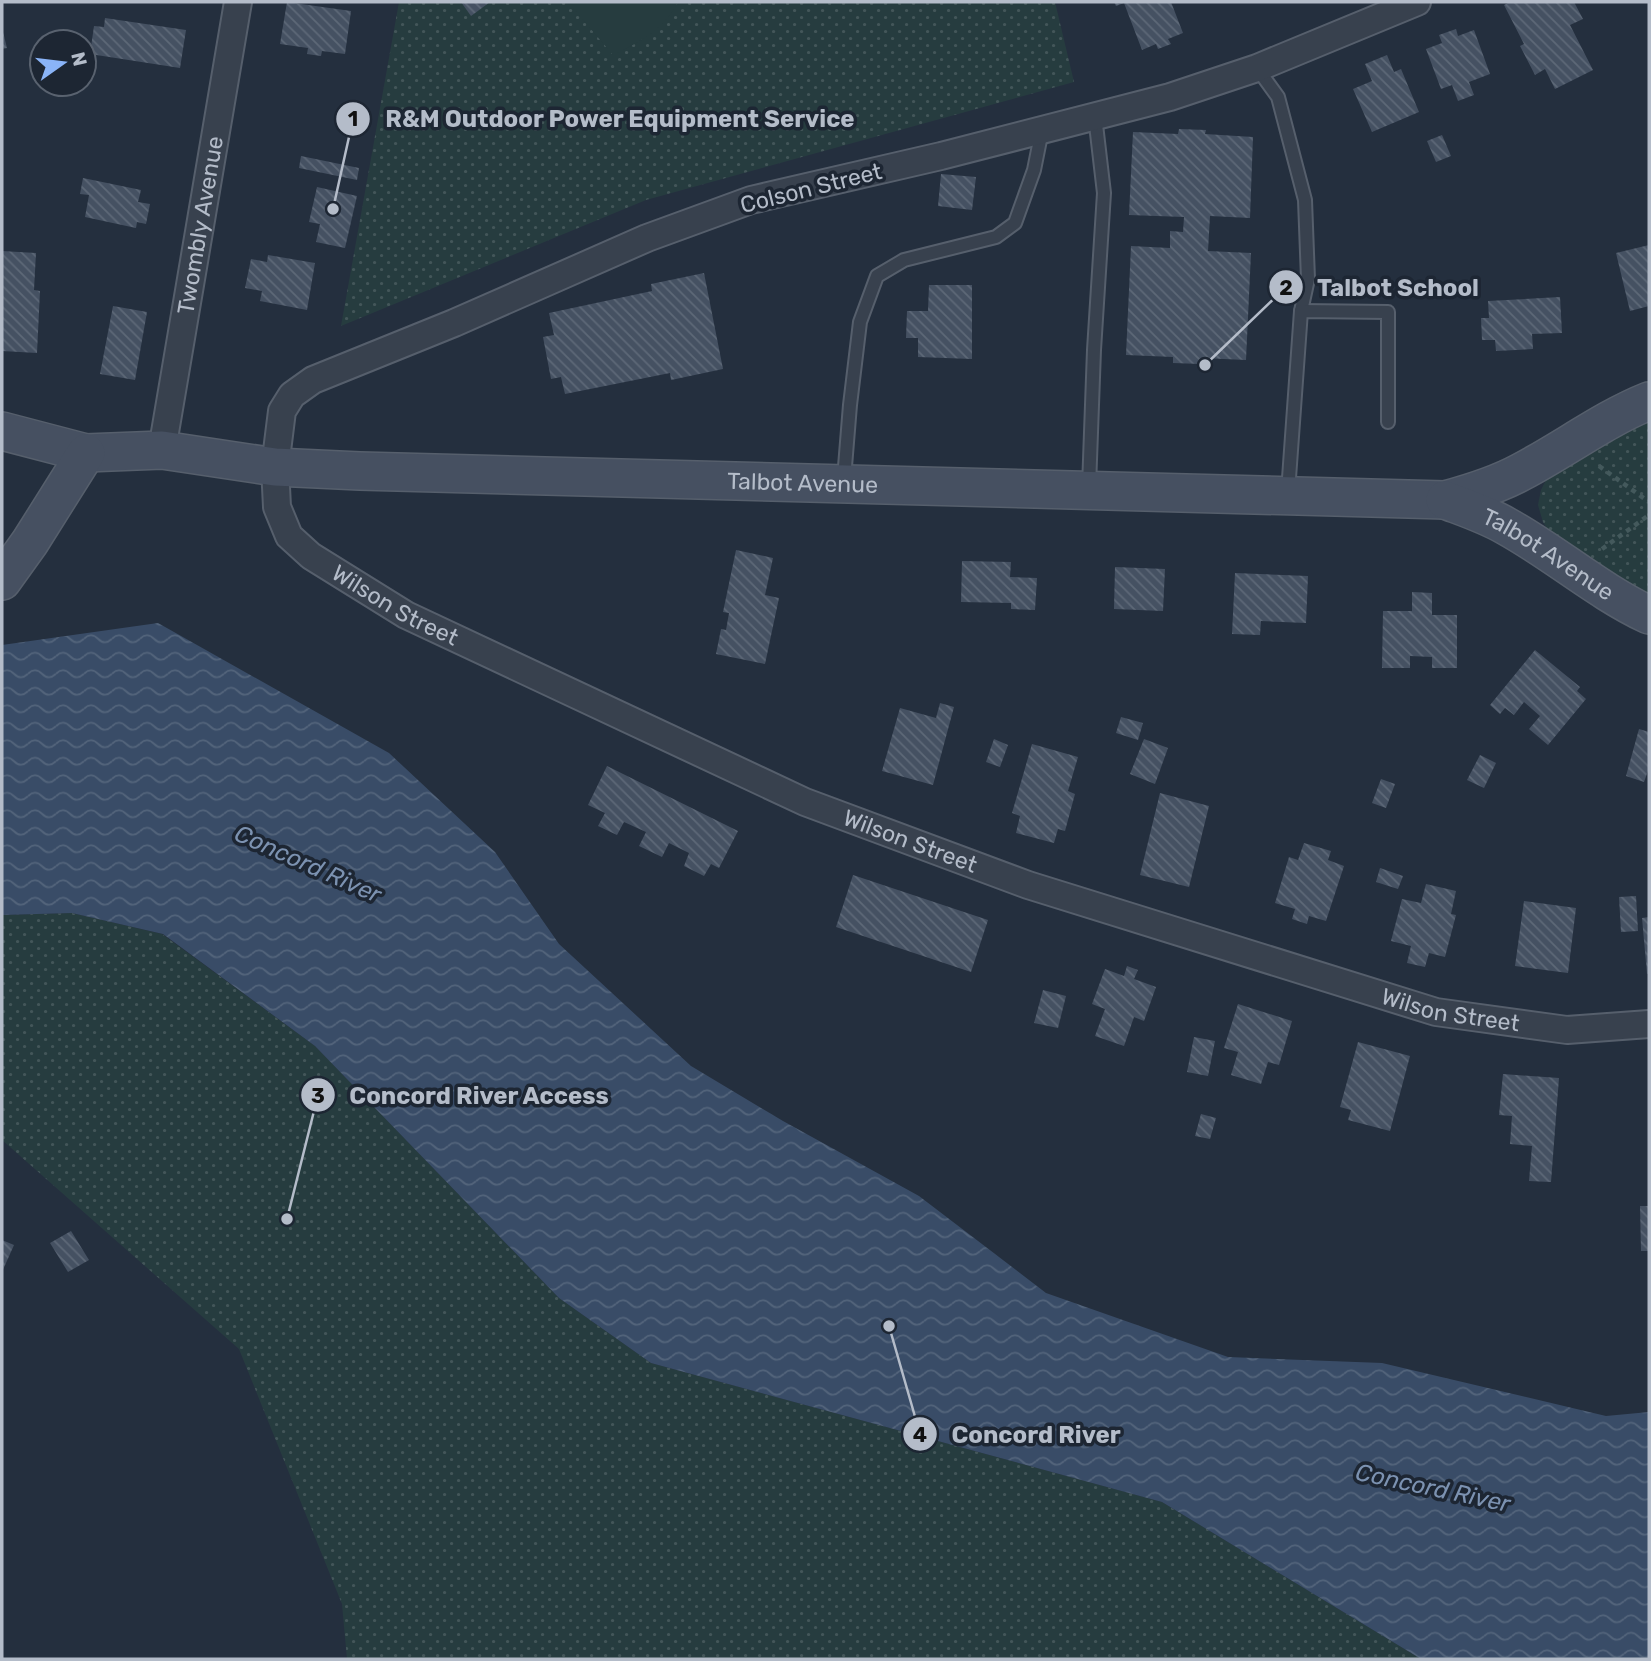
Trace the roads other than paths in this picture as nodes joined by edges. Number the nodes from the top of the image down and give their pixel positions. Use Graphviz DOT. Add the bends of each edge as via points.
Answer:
graph roads {
  1 [pos="238,2"];
  2 [pos="1417,2"];
  3 [pos="1257,68"];
  4 [pos="1095,116"];
  5 [pos="1042,130"];
  6 [pos="1301,311"];
  7 [pos="1649,401"];
  8 [pos="1388,422"];
  9 [pos="2,431"];
  10 [pos="162,450"];
  11 [pos="86,453"];
  12 [pos="275,467"];
  13 [pos="844,484"];
  14 [pos="1089,491"];
  15 [pos="1288,496"];
  16 [pos="1445,500"];
  17 [pos="2,581"];
  18 [pos="1649,615"];
  19 [pos="1649,1024"];
  1 -- 10 [label="street, Twombly Avenue"];
  2 -- 3 [label="street, Colson Street"];
  3 -- 4 [label="street, Colson Street"];
  3 -- 6 [label="lane" via="1278,97 1305,200 1308,279"];
  4 -- 5 [label="street, Colson Street"];
  4 -- 14 [label="lane" via="1104,193"];
  5 -- 12 [label="street, Colson Street" via="751,200 647,238 313,380 292,395 282,411"];
  5 -- 13 [label="lane" via="1015,223 996,237 904,260 877,276 860,322"];
  6 -- 8 [label="lane" via="1388,312"];
  6 -- 15 [label="lane"];
  7 -- 16 [label="street, Talbot Avenue" via="1520,473"];
  9 -- 11 [label="street"];
  10 -- 11 [label="street"];
  10 -- 12 [label="street, Talbot Avenue"];
  11 -- 17 [label="street"];
  12 -- 13 [label="street, Talbot Avenue"];
  12 -- 19 [label="street, Wilson Street" via="277,506 289,536 311,556 406,615 805,802 1028,885 1436,1012 1567,1030"];
  13 -- 14 [label="street, Talbot Avenue"];
  14 -- 15 [label="street, Talbot Avenue"];
  15 -- 16 [label="street, Talbot Avenue"];
  16 -- 18 [label="street, Talbot Avenue" via="1506,526"];
}
